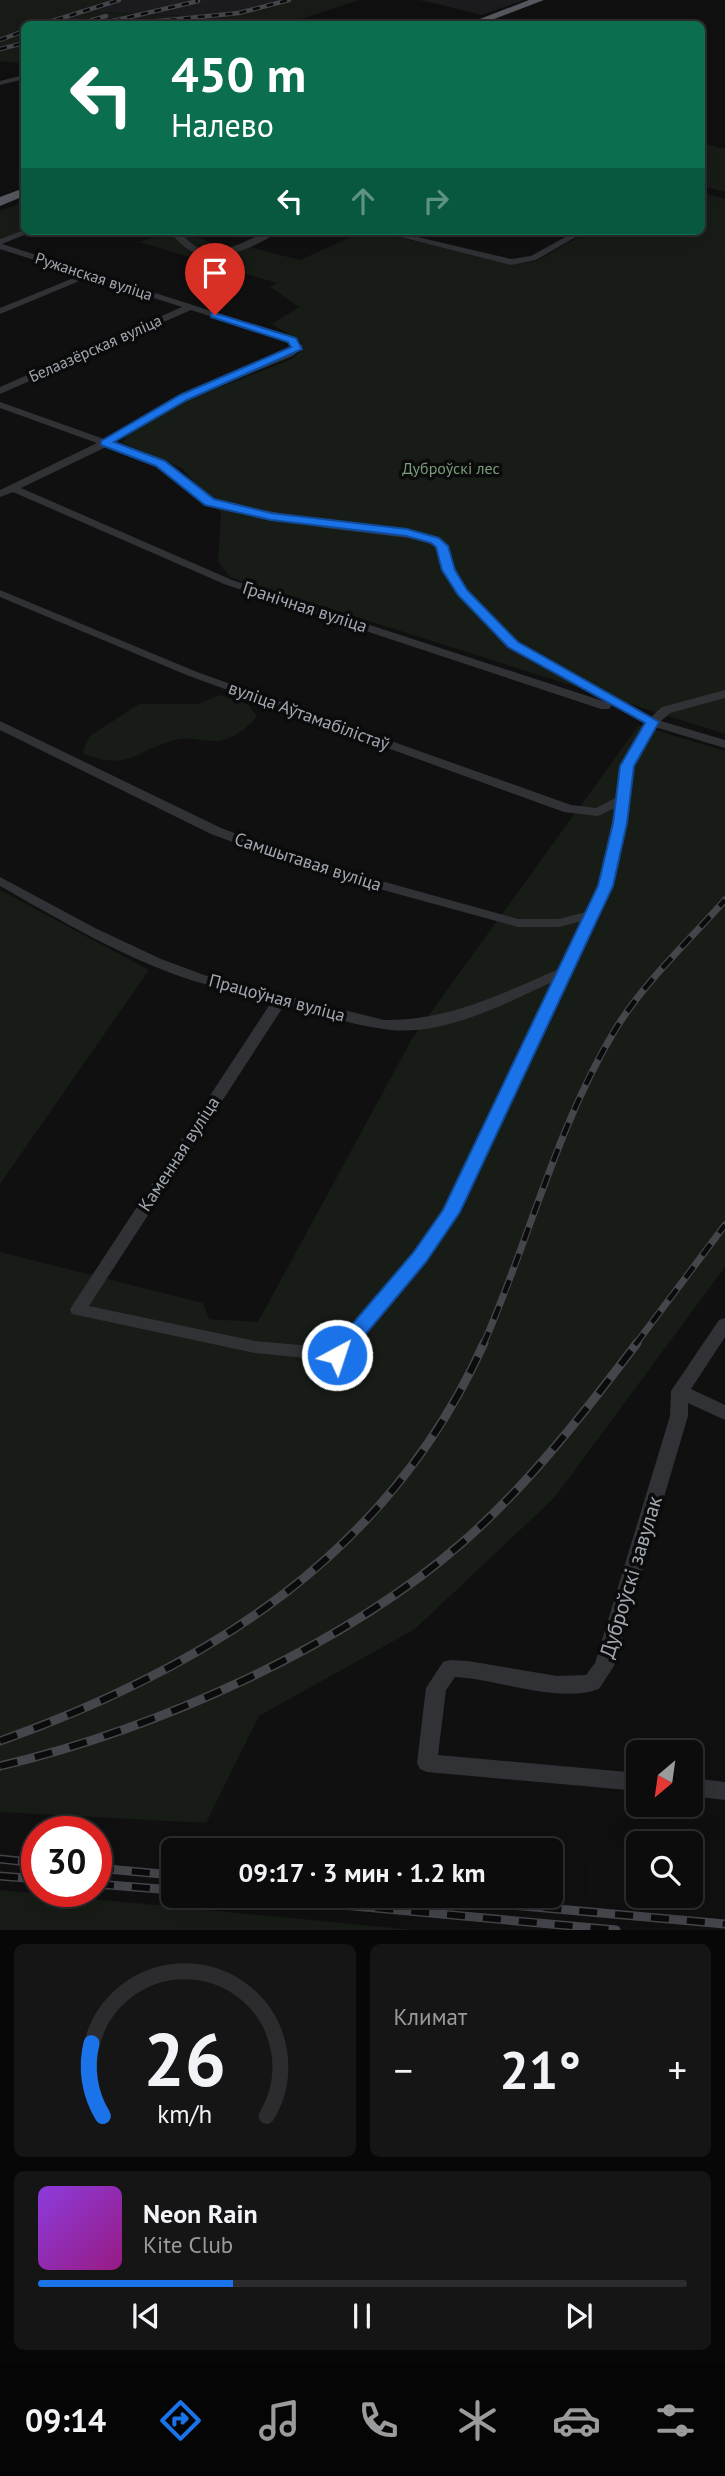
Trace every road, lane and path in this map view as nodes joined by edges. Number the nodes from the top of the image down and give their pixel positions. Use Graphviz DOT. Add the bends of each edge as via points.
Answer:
graph roads {
  1 [pos="539,0"];
  2 [pos="553,0"];
  3 [pos="480,21"];
  4 [pos="495,21"];
  5 [pos="21,78"];
  6 [pos="0,83"];
  7 [pos="21,188"];
  8 [pos="21,193"];
  9 [pos="0,195"];
  10 [pos="0,202"];
  11 [pos="21,235"];
  12 [pos="177,235"];
  13 [pos="266,235"];
  14 [pos="397,235"];
  15 [pos="575,235"];
  16 [pos="0,244"];
  17 [pos="90,274"];
  18 [pos="191,307"];
  19 [pos="0,311"];
  20 [pos="0,391"];
  21 [pos="0,405"];
  22 [pos="105,443"];
  23 [pos="13,488"];
  24 [pos="0,494"];
  25 [pos="0,593"];
  26 [pos="725,694"];
  27 [pos="605,706"];
  28 [pos="652,722"];
  29 [pos="0,725"];
  30 [pos="725,744"];
  31 [pos="622,799"];
  32 [pos="0,881"];
  33 [pos="593,914"];
  34 [pos="567,971"];
  35 [pos="281,999"];
  36 [pos="725,1324"];
  37 [pos="680,1391"];
  38 [pos="725,1413"];
  39 [pos="626,1781"];
  40 [pos="704,1789"];
  41 [pos="725,1791"];
  1 -- 3 [label="highway"];
  2 -- 4 [label="highway"];
  5 -- 6 [label="street"];
  7 -- 9 [label="highway"];
  8 -- 10 [label="highway"];
  11 -- 16 [label="street"];
  12 -- 13 [label="street" via="192,248 211,253 234,250"];
  14 -- 15 [label="street" via="516,262"];
  16 -- 17 [label="street, Ружанская вуліца"];
  17 -- 18 [label="street, Ружанская вуліца"];
  17 -- 19 [label="street"];
  18 -- 20 [label="street, Белаазёрская вуліца"];
  18 -- 22 [label="street, Ружанская вуліца" via="293,340 297,349 184,397"];
  21 -- 22 [label="street"];
  22 -- 23 [label="street"];
  22 -- 28 [label="street" via="160,463 209,502 435,541 442,546 448,570 463,592 513,645"];
  23 -- 24 [label="street"];
  23 -- 27 [label="street, Гранічная вуліца" via="228,582"];
  25 -- 31 [label="street, вуліца Аўтамабілістаў" via="193,674 569,809 597,812"];
  26 -- 28 [label="street" via="666,710"];
  28 -- 30 [label="street"];
  28 -- 31 [label="street" via="627,766"];
  29 -- 33 [label="street, Самшытавая вуліца" via="216,831 308,865 518,923 559,923"];
  31 -- 33 [label="street" via="605,886"];
  32 -- 35 [label="street, Працоўная вуліца" via="100,937 156,962"];
  33 -- 34 [label="street"];
  34 -- 35 [label="street, Працоўная вуліца" via="444,1020 412,1026 369,1022"];
  34 -- 35 [label="street, Каменная вуліца" via="451,1212 420,1258 337,1355 255,1347 78,1310"];
  36 -- 37 [label="street"];
  37 -- 38 [label="street"];
  37 -- 39 [label="street, Дуброўскі завулак" via="679,1416 604,1666 592,1684 568,1687 477,1668 450,1668 436,1688 427,1763"];
  40 -- 41 [label="street"];
}
